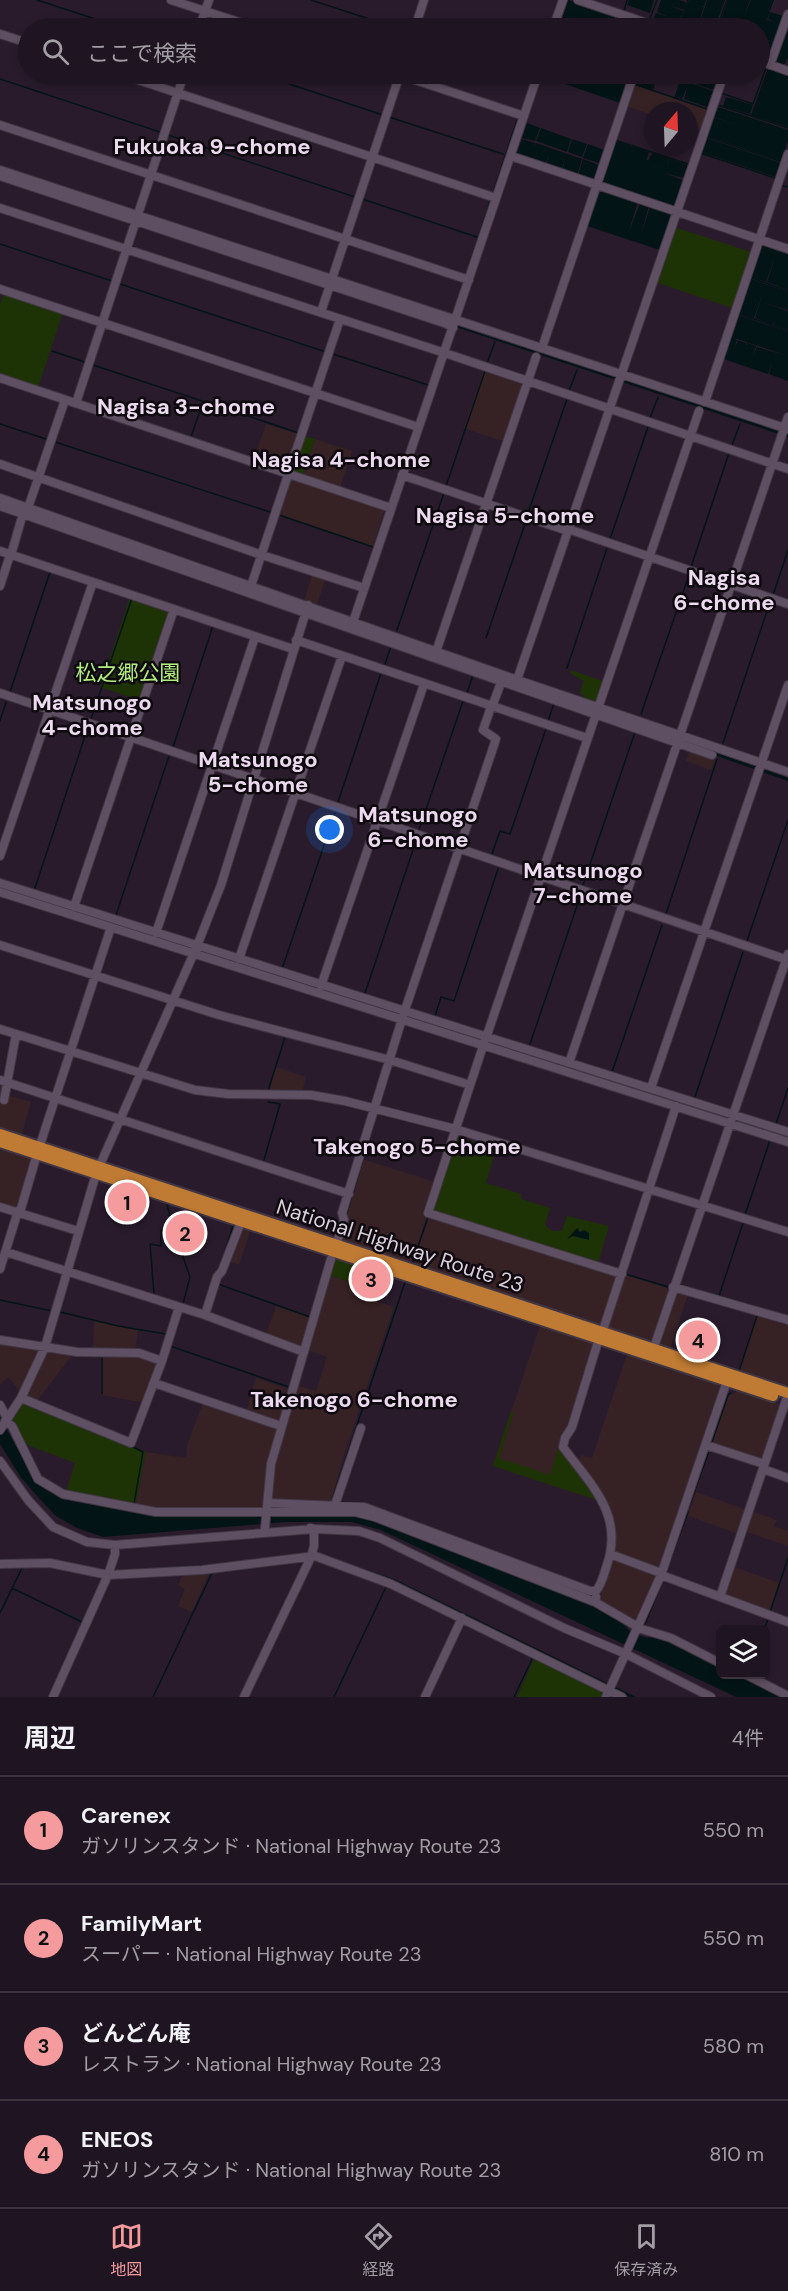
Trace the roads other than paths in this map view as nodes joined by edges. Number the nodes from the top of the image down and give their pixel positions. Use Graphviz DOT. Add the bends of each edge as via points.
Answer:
graph roads {
  1 [pos="171,0"];
  2 [pos="208,0"];
  3 [pos="424,0"];
  4 [pos="563,0"];
  5 [pos="578,0"];
  6 [pos="590,0"];
  7 [pos="606,10"];
  8 [pos="205,12"];
  9 [pos="788,14"];
  10 [pos="203,18"];
  11 [pos="224,18"];
  12 [pos="418,18"];
  13 [pos="557,18"];
  14 [pos="627,18"];
  15 [pos="0,34"];
  16 [pos="18,40"];
  17 [pos="770,65"];
  18 [pos="788,71"];
  19 [pos="151,84"];
  20 [pos="181,84"];
  21 [pos="395,84"];
  22 [pos="428,84"];
  23 [pos="535,84"];
  24 [pos="631,84"];
  25 [pos="721,84"];
  26 [pos="178,93"];
  27 [pos="524,116"];
  28 [pos="0,125"];
  29 [pos="788,154"];
  30 [pos="510,156"];
  31 [pos="372,157"];
  32 [pos="0,170"];
  33 [pos="151,175"];
  34 [pos="0,176"];
  35 [pos="596,185"];
  36 [pos="493,197"];
  37 [pos="0,208"];
  38 [pos="677,212"];
  39 [pos="137,219"];
  40 [pos="345,239"];
  41 [pos="759,239"];
  42 [pos="788,249"];
  43 [pos="126,250"];
  44 [pos="466,279"];
  45 [pos="331,283"];
  46 [pos="0,289"];
  47 [pos="321,312"];
  48 [pos="340,319"];
  49 [pos="102,322"];
  50 [pos="453,322"];
  51 [pos="542,348"];
  52 [pos="445,353"];
  53 [pos="536,357"];
  54 [pos="0,378"];
  55 [pos="620,378"];
  56 [pos="528,381"];
  57 [pos="316,392"];
  58 [pos="65,400"];
  59 [pos="705,402"];
  60 [pos="76,403"];
  61 [pos="609,408"];
  62 [pos="699,411"];
  63 [pos="788,417"];
  64 [pos="418,427"];
  65 [pos="785,431"];
  66 [pos="691,436"];
  67 [pos="772,463"];
  68 [pos="0,464"];
  69 [pos="788,469"];
  70 [pos="289,473"];
  71 [pos="402,475"];
  72 [pos="38,477"];
  73 [pos="0,498"];
  74 [pos="487,502"];
  75 [pos="0,506"];
  76 [pos="391,508"];
  77 [pos="24,510"];
  78 [pos="568,530"];
  79 [pos="0,551"];
  80 [pos="11,555"];
  81 [pos="262,555"];
  82 [pos="650,558"];
  83 [pos="93,582"];
  84 [pos="731,585"];
  85 [pos="0,586"];
  86 [pos="251,586"];
  87 [pos="364,588"];
  88 [pos="788,604"];
  89 [pos="174,609"];
  90 [pos="307,609"];
  91 [pos="352,622"];
  92 [pos="255,637"];
  93 [pos="296,640"];
  94 [pos="293,649"];
  95 [pos="436,652"];
  96 [pos="342,656"];
  97 [pos="502,678"];
  98 [pos="518,680"];
  99 [pos="424,684"];
  100 [pos="788,685"];
  101 [pos="0,693"];
  102 [pos="492,707"];
  103 [pos="49,710"];
  104 [pos="596,711"];
  105 [pos="131,737"];
  106 [pos="586,738"];
  107 [pos="679,739"];
  108 [pos="712,755"];
  109 [pos="212,765"];
  110 [pos="760,767"];
  111 [pos="788,772"];
  112 [pos="255,779"];
  113 [pos="296,794"];
  114 [pos="377,820"];
  115 [pos="459,848"];
  116 [pos="0,856"];
  117 [pos="540,876"];
  118 [pos="0,883"];
  119 [pos="0,892"];
  120 [pos="623,904"];
  121 [pos="74,907"];
  122 [pos="111,927"];
  123 [pos="704,932"];
  124 [pos="156,933"];
  125 [pos="0,945"];
  126 [pos="195,950"];
  127 [pos="787,958"];
  128 [pos="239,960"];
  129 [pos="95,976"];
  130 [pos="321,986"];
  131 [pos="173,1000"];
  132 [pos="404,1015"];
  133 [pos="0,1029"];
  134 [pos="16,1034"];
  135 [pos="485,1040"];
  136 [pos="70,1051"];
  137 [pos="390,1060"];
  138 [pos="569,1063"];
  139 [pos="141,1072"];
  140 [pos="4,1081"];
  141 [pos="470,1084"];
  142 [pos="651,1088"];
  143 [pos="56,1098"];
  144 [pos="4,1100"];
  145 [pos="676,1106"];
  146 [pos="375,1109"];
  147 [pos="734,1115"];
  148 [pos="120,1119"];
  149 [pos="731,1124"];
  150 [pos="455,1129"];
  151 [pos="788,1131"];
  152 [pos="0,1134"];
  153 [pos="0,1142"];
  154 [pos="41,1142"];
  155 [pos="788,1142"];
  156 [pos="35,1161"];
  157 [pos="97,1171"];
  158 [pos="649,1188"];
  159 [pos="349,1194"];
  160 [pos="702,1205"];
  161 [pos="0,1207"];
  162 [pos="19,1211"];
  163 [pos="241,1222"];
  164 [pos="78,1231"];
  165 [pos="788,1232"];
  166 [pos="335,1241"];
  167 [pos="6,1252"];
  168 [pos="332,1259"];
  169 [pos="0,1269"];
  170 [pos="67,1272"];
  171 [pos="622,1274"];
  172 [pos="673,1287"];
  173 [pos="179,1306"];
  174 [pos="205,1315"];
  175 [pos="788,1320"];
  176 [pos="604,1327"];
  177 [pos="0,1340"];
  178 [pos="597,1346"];
  179 [pos="45,1347"];
  180 [pos="304,1352"];
  181 [pos="652,1352"];
  182 [pos="162,1361"];
  183 [pos="728,1378"];
  184 [pos="154,1383"];
  185 [pos="21,1398"];
  186 [pos="787,1398"];
  187 [pos="0,1406"];
  188 [pos="6,1419"];
  189 [pos="281,1426"];
  190 [pos="361,1428"];
  191 [pos="0,1430"];
  192 [pos="706,1445"];
  193 [pos="0,1461"];
  194 [pos="763,1466"];
  195 [pos="788,1478"];
  196 [pos="335,1505"];
  197 [pos="267,1507"];
  198 [pos="266,1527"];
  199 [pos="314,1529"];
  200 [pos="223,1536"];
  201 [pos="115,1545"];
  202 [pos="610,1554"];
  203 [pos="310,1557"];
  204 [pos="0,1564"];
  205 [pos="109,1572"];
  206 [pos="661,1574"];
  207 [pos="598,1590"];
  208 [pos="720,1597"];
  209 [pos="595,1602"];
  210 [pos="462,1618"];
  211 [pos="788,1622"];
  212 [pos="638,1629"];
  213 [pos="627,1652"];
  214 [pos="716,1661"];
  215 [pos="754,1679"];
  216 [pos="609,1689"];
  217 [pos="788,1696"];
  218 [pos="52,1697"];
  219 [pos="244,1697"];
  220 [pos="425,1697"];
  221 [pos="622,1697"];
  222 [pos="711,1697"];
  1 -- 8 [label="street"];
  2 -- 8 [label="street"];
  3 -- 12 [label="street"];
  4 -- 13 [label="street"];
  5 -- 7 [label="street"];
  6 -- 7 [label="street"];
  7 -- 14 [label="street"];
  8 -- 10 [label="street"];
  8 -- 11 [label="street"];
  9 -- 17 [label="street"];
  15 -- 16 [label="street"];
  17 -- 18 [label="street"];
  19 -- 26 [label="street"];
  20 -- 26 [label="street"];
  21 -- 31 [label="street"];
  22 -- 27 [label="street"];
  23 -- 27 [label="street"];
  24 -- 35 [label="street"];
  25 -- 38 [label="street"];
  26 -- 31 [label="street"];
  26 -- 33 [label="street"];
  27 -- 30 [label="street"];
  28 -- 33 [label="street"];
  29 -- 41 [label="street"];
  30 -- 35 [label="street"];
  30 -- 36 [label="street"];
  31 -- 36 [label="street"];
  31 -- 40 [label="street"];
  32 -- 39 [label="street"];
  33 -- 39 [label="street"];
  33 -- 40 [label="street"];
  34 -- 39 [label="street"];
  35 -- 38 [label="street"];
  35 -- 51 [label="street"];
  36 -- 44 [label="street"];
  37 -- 43 [label="street"];
  38 -- 41 [label="street"];
  38 -- 55 [label="street"];
  39 -- 43 [label="street"];
  39 -- 45 [label="street"];
  40 -- 44 [label="street"];
  40 -- 45 [label="street"];
  41 -- 42 [label="street"];
  41 -- 59 [label="street"];
  43 -- 47 [label="street"];
  43 -- 49 [label="street"];
  44 -- 50 [label="street"];
  45 -- 47 [label="street"];
  45 -- 50 [label="street" via="447,324"];
  46 -- 49 [label="street"];
  47 -- 48 [label="street"];
  48 -- 52 [label="street"];
  48 -- 57 [label="street"];
  49 -- 57 [label="street"];
  49 -- 60 [label="street"];
  50 -- 51 [label="street"];
  50 -- 52 [label="street"];
  51 -- 55 [label="street"];
  52 -- 56 [label="street"];
  52 -- 64 [label="street"];
  53 -- 56 [label="street"];
  54 -- 58 [label="street"];
  55 -- 59 [label="street"];
  55 -- 61 [label="street"];
  56 -- 61 [label="street"];
  56 -- 74 [label="street"];
  57 -- 64 [label="street"];
  57 -- 70 [label="street"];
  58 -- 60 [label="street"];
  58 -- 72 [label="street"];
  59 -- 65 [label="street"];
  60 -- 70 [label="street"];
  61 -- 66 [label="street"];
  61 -- 78 [label="street"];
  62 -- 66 [label="street"];
  63 -- 65 [label="street"];
  64 -- 71 [label="street"];
  65 -- 67 [label="street"];
  66 -- 67 [label="street"];
  66 -- 82 [label="street"];
  67 -- 69 [label="street"];
  67 -- 84 [label="street"];
  68 -- 72 [label="street"];
  70 -- 76 [label="street"];
  70 -- 81 [label="street"];
  71 -- 74 [label="street"];
  71 -- 76 [label="street"];
  72 -- 77 [label="street"];
  72 -- 81 [label="street"];
  73 -- 77 [label="street"];
  74 -- 78 [label="street"];
  74 -- 95 [label="street"];
  75 -- 77 [label="street"];
  76 -- 87 [label="street"];
  77 -- 80 [label="street"];
  77 -- 86 [label="street"];
  77 -- 90 [label="street"];
  78 -- 82 [label="street"];
  78 -- 98 [label="street"];
  79 -- 80 [label="street"];
  80 -- 83 [label="street"];
  80 -- 85 [label="street"];
  81 -- 86 [label="street"];
  81 -- 87 [label="street"];
  82 -- 84 [label="street"];
  82 -- 104 [label="street"];
  83 -- 89 [label="street"];
  83 -- 103 [label="street"];
  84 -- 88 [label="street"];
  84 -- 107 [label="street"];
  86 -- 90 [label="street"];
  87 -- 91 [label="street"];
  89 -- 92 [label="street"];
  89 -- 105 [label="street"];
  90 -- 91 [label="street"];
  90 -- 93 [label="street"];
  90 -- 97 [label="street"];
  91 -- 95 [label="street"];
  92 -- 94 [label="street"];
  92 -- 109 [label="street"];
  93 -- 94 [label="street"];
  93 -- 96 [label="street"];
  94 -- 112 [label="street"];
  95 -- 97 [label="street"];
  96 -- 99 [label="street"];
  96 -- 113 [label="street"];
  97 -- 98 [label="street"];
  97 -- 102 [label="street"];
  97 -- 104 [label="street"];
  98 -- 104 [label="street"];
  99 -- 102 [label="street"];
  99 -- 114 [label="street"];
  100 -- 110 [label="street"];
  101 -- 103 [label="street"];
  102 -- 106 [label="street"];
  102 -- 115 [label="street" via="483,730 496,739"];
  103 -- 105 [label="street"];
  103 -- 116 [label="street"];
  104 -- 106 [label="street"];
  104 -- 107 [label="street"];
  105 -- 109 [label="street"];
  105 -- 121 [label="street"];
  106 -- 117 [label="street"];
  107 -- 108 [label="street"];
  107 -- 110 [label="street"];
  107 -- 120 [label="street"];
  109 -- 112 [label="street"];
  109 -- 124 [label="street"];
  110 -- 111 [label="street"];
  110 -- 123 [label="street"];
  112 -- 113 [label="street"];
  112 -- 126 [label="street" via="221,885"];
  113 -- 114 [label="street"];
  113 -- 128 [label="street"];
  114 -- 115 [label="street"];
  114 -- 130 [label="street"];
  115 -- 117 [label="street"];
  115 -- 132 [label="street"];
  117 -- 120 [label="street"];
  117 -- 135 [label="street"];
  118 -- 121 [label="street"];
  119 -- 122 [label="street"];
  120 -- 123 [label="street"];
  120 -- 138 [label="street"];
  121 -- 124 [label="street"];
  122 -- 126 [label="street"];
  122 -- 129 [label="street"];
  123 -- 127 [label="street"];
  123 -- 142 [label="street"];
  124 -- 126 [label="street"];
  125 -- 129 [label="street"];
  126 -- 128 [label="street"];
  126 -- 131 [label="street"];
  126 -- 132 [label="street"];
  127 -- 147 [label="street"];
  128 -- 130 [label="street"];
  129 -- 131 [label="street"];
  129 -- 136 [label="street"];
  130 -- 132 [label="street"];
  131 -- 137 [label="street"];
  131 -- 139 [label="street"];
  132 -- 135 [label="street"];
  132 -- 137 [label="street"];
  133 -- 134 [label="street"];
  134 -- 136 [label="street"];
  134 -- 140 [label="street"];
  135 -- 138 [label="street"];
  135 -- 141 [label="street"];
  135 -- 145 [label="street"];
  136 -- 139 [label="street"];
  136 -- 143 [label="street"];
  137 -- 141 [label="street"];
  137 -- 146 [label="street"];
  138 -- 142 [label="street"];
  139 -- 146 [label="street" via="209,1093 311,1095"];
  139 -- 148 [label="street"];
  140 -- 143 [label="street"];
  140 -- 144 [label="street"];
  141 -- 150 [label="street"];
  142 -- 147 [label="street"];
  143 -- 148 [label="street"];
  143 -- 154 [label="street"];
  145 -- 149 [label="street"];
  145 -- 158 [label="street"];
  146 -- 150 [label="street"];
  146 -- 159 [label="street"];
  147 -- 149 [label="street"];
  147 -- 151 [label="street"];
  148 -- 157 [label="street"];
  148 -- 159 [label="street"];
  149 -- 155 [label="street"];
  149 -- 160 [label="street"];
  150 -- 158 [label="street"];
  150 -- 171 [label="street" via="428,1213"];
  152 -- 157 [label="highway, National Highway Route 23"];
  153 -- 157 [label="highway, National Highway Route 23"];
  156 -- 162 [label="street"];
  157 -- 163 [label="highway, National Highway Route 23"];
  157 -- 164 [label="street"];
  157 -- 166 [label="highway, National Highway Route 23"];
  158 -- 160 [label="street"];
  158 -- 171 [label="street"];
  159 -- 166 [label="street"];
  160 -- 165 [label="street"];
  160 -- 172 [label="street"];
  161 -- 162 [label="street"];
  162 -- 164 [label="street"];
  162 -- 167 [label="street"];
  163 -- 174 [label="street"];
  163 -- 181 [label="highway, National Highway Route 23"];
  164 -- 170 [label="street"];
  166 -- 181 [label="highway, National Highway Route 23"];
  167 -- 169 [label="street"];
  167 -- 170 [label="street"];
  168 -- 180 [label="street"];
  170 -- 173 [label="street"];
  170 -- 179 [label="street"];
  171 -- 176 [label="street"];
  172 -- 175 [label="street"];
  172 -- 181 [label="street"];
  173 -- 174 [label="street"];
  173 -- 182 [label="street"];
  174 -- 180 [label="street"];
  177 -- 179 [label="street"];
  178 -- 202 [label="street" via="563,1447 605,1505 610,1518"];
  179 -- 182 [label="street" via="139,1353"];
  179 -- 185 [label="street"];
  180 -- 189 [label="street"];
  181 -- 183 [label="highway, National Highway Route 23"];
  182 -- 184 [label="street"];
  183 -- 186 [label="highway, National Highway Route 23"];
  183 -- 192 [label="street"];
  184 -- 185 [label="street" via="131,1443"];
  184 -- 189 [label="street"];
  185 -- 188 [label="street"];
  186 -- 194 [label="street"];
  187 -- 188 [label="street"];
  188 -- 191 [label="street"];
  188 -- 197 [label="street" via="38,1479 63,1494 156,1512"];
  189 -- 197 [label="street" via="271,1464"];
  190 -- 196 [label="street"];
  192 -- 194 [label="street"];
  192 -- 206 [label="street"];
  193 -- 201 [label="street" via="53,1527 79,1539"];
  194 -- 195 [label="street"];
  194 -- 208 [label="street"];
  196 -- 197 [label="street"];
  196 -- 207 [label="street" via="375,1510 590,1591"];
  197 -- 198 [label="street"];
  197 -- 209 [label="street" via="375,1516"];
  198 -- 199 [label="street"];
  198 -- 200 [label="street"];
  199 -- 200 [label="street"];
  199 -- 203 [label="street"];
  199 -- 213 [label="street" via="359,1530 564,1628"];
  200 -- 201 [label="street"];
  201 -- 205 [label="street"];
  202 -- 206 [label="street"];
  202 -- 207 [label="street"];
  203 -- 205 [label="street" via="202,1570"];
  203 -- 210 [label="street" via="392,1584"];
  203 -- 219 [label="street"];
  204 -- 205 [label="street" via="50,1563"];
  205 -- 218 [label="street"];
  206 -- 208 [label="street"];
  206 -- 212 [label="street"];
  207 -- 209 [label="street"];
  208 -- 211 [label="street"];
  209 -- 212 [label="street"];
  210 -- 216 [label="street"];
  210 -- 220 [label="street"];
  212 -- 213 [label="street"];
  212 -- 214 [label="street" via="671,1638"];
  213 -- 216 [label="street"];
  213 -- 222 [label="street"];
  215 -- 217 [label="street"];
  216 -- 221 [label="street"];
}
